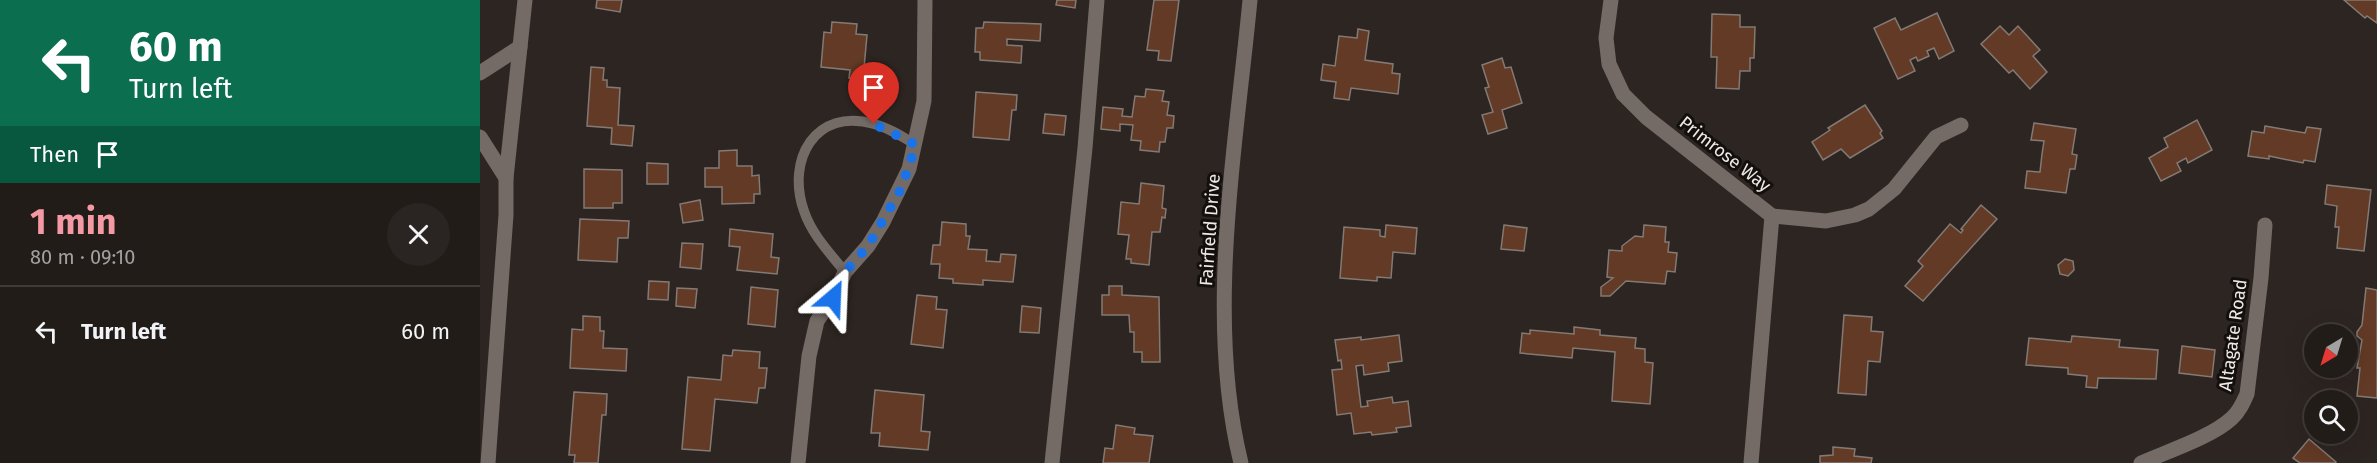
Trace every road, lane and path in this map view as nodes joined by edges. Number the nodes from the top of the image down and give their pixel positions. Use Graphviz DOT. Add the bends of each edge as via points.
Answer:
graph roads {
  1 [pos="525,0"];
  2 [pos="925,0"];
  3 [pos="1097,0"];
  4 [pos="1250,0"];
  5 [pos="1611,0"];
  6 [pos="520,47"];
  7 [pos="480,73"];
  8 [pos="1961,125"];
  9 [pos="480,137"];
  10 [pos="916,145"];
  11 [pos="506,178"];
  12 [pos="1772,216"];
  13 [pos="2265,225"];
  14 [pos="845,272"];
  15 [pos="488,463"];
  16 [pos="798,463"];
  17 [pos="1052,463"];
  18 [pos="1241,463"];
  19 [pos="1751,463"];
  20 [pos="2141,463"];
  1 -- 6 [label="street"];
  2 -- 10 [label="street" via="924,101"];
  3 -- 17 [label="street"];
  4 -- 18 [label="street, Fairfield Drive" via="1224,300 1226,365"];
  5 -- 12 [label="street, Primrose Way" via="1606,38 1609,64 1623,94 1646,117"];
  6 -- 7 [label="street"];
  6 -- 11 [label="street"];
  8 -- 12 [label="street" via="1936,137 1894,189 1869,209 1826,221"];
  9 -- 11 [label="street"];
  10 -- 14 [label="street" via="888,214"];
  10 -- 14 [label="lane" via="874,124 840,122 812,137 804,149 798,185 803,210 813,231"];
  11 -- 15 [label="street"];
  12 -- 19 [label="street, Primrose Way"];
  13 -- 20 [label="street, Altagate Road" via="2247,394 2239,410 2212,431"];
  14 -- 16 [label="street" via="817,321 812,339"];
}
